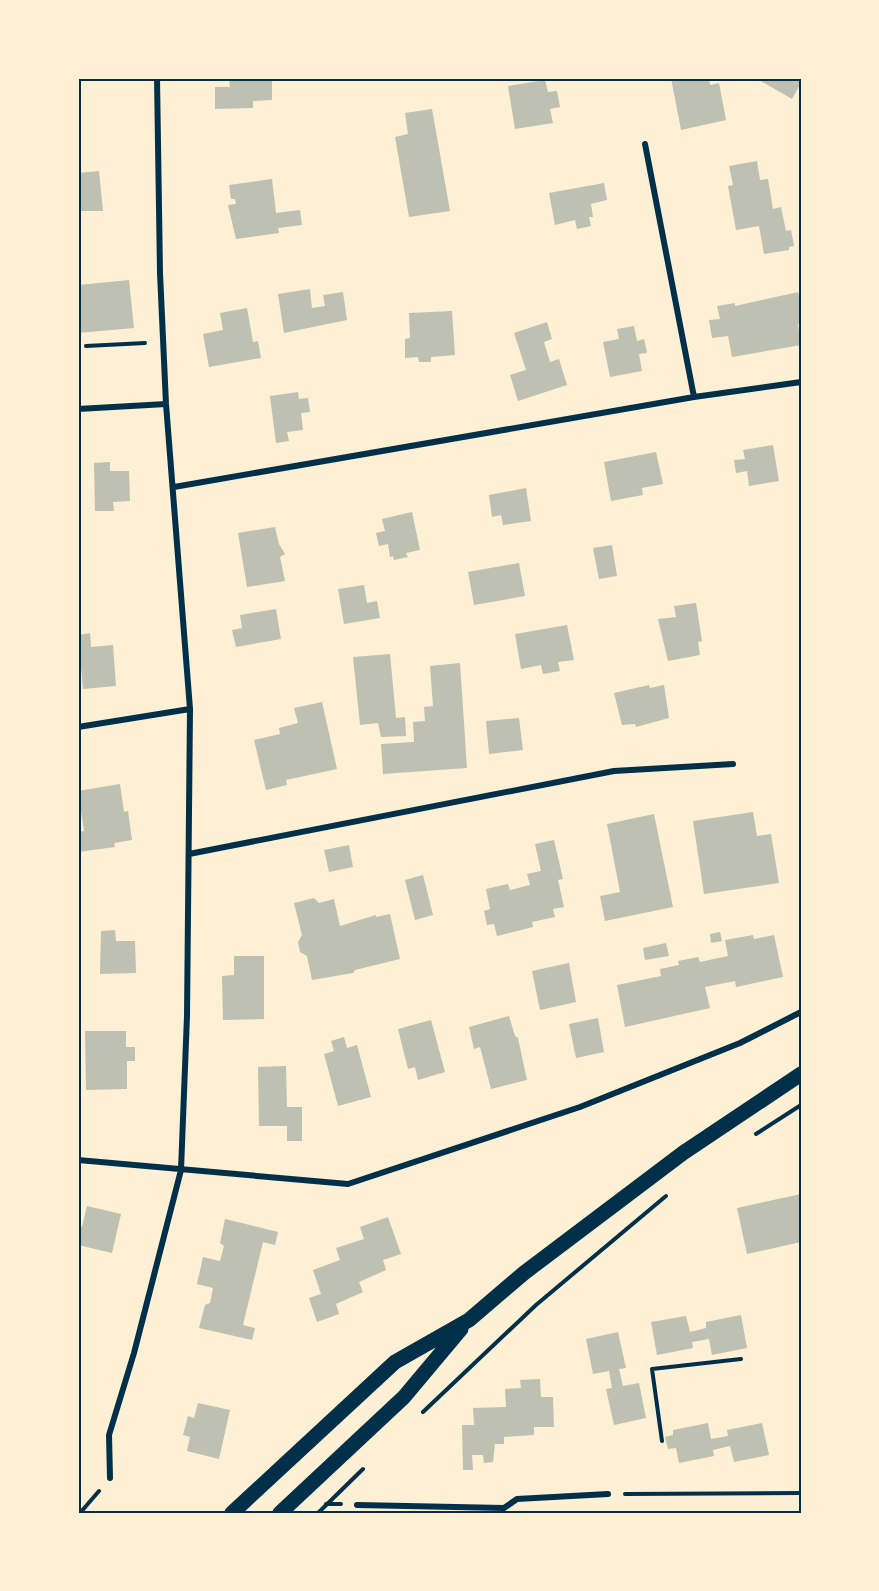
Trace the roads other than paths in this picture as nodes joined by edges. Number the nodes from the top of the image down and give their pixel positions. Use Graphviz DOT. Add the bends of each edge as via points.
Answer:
graph roads {
  1 [pos="157,78"];
  2 [pos="645,144"];
  3 [pos="801,382"];
  4 [pos="694,397"];
  5 [pos="166,404"];
  6 [pos="78,409"];
  7 [pos="174,487"];
  8 [pos="190,709"];
  9 [pos="78,727"];
  10 [pos="733,764"];
  11 [pos="189,854"];
  12 [pos="801,1012"];
  13 [pos="801,1074"];
  14 [pos="78,1160"];
  15 [pos="181,1170"];
  16 [pos="469,1320"];
  17 [pos="110,1478"];
  18 [pos="608,1494"];
  19 [pos="357,1504"];
  20 [pos="504,1510"];
  21 [pos="232,1513"];
  22 [pos="280,1513"];
  1 -- 5 [label="street"];
  2 -- 4 [label="street"];
  3 -- 4 [label="street"];
  4 -- 7 [label="street"];
  5 -- 6 [label="street"];
  5 -- 7 [label="street"];
  7 -- 8 [label="street"];
  8 -- 9 [label="street"];
  8 -- 11 [label="street"];
  10 -- 11 [label="street" via="614,771"];
  11 -- 15 [label="street"];
  12 -- 15 [label="street" via="740,1043 580,1107 348,1184"];
  13 -- 16 [label="main road" via="683,1154 524,1273"];
  14 -- 15 [label="street"];
  15 -- 17 [label="street" via="109,1435"];
  16 -- 21 [label="main road" via="395,1362"];
  16 -- 22 [label="main road" via="404,1397"];
  18 -- 20 [label="street" via="517,1499"];
  19 -- 20 [label="street"];
}
